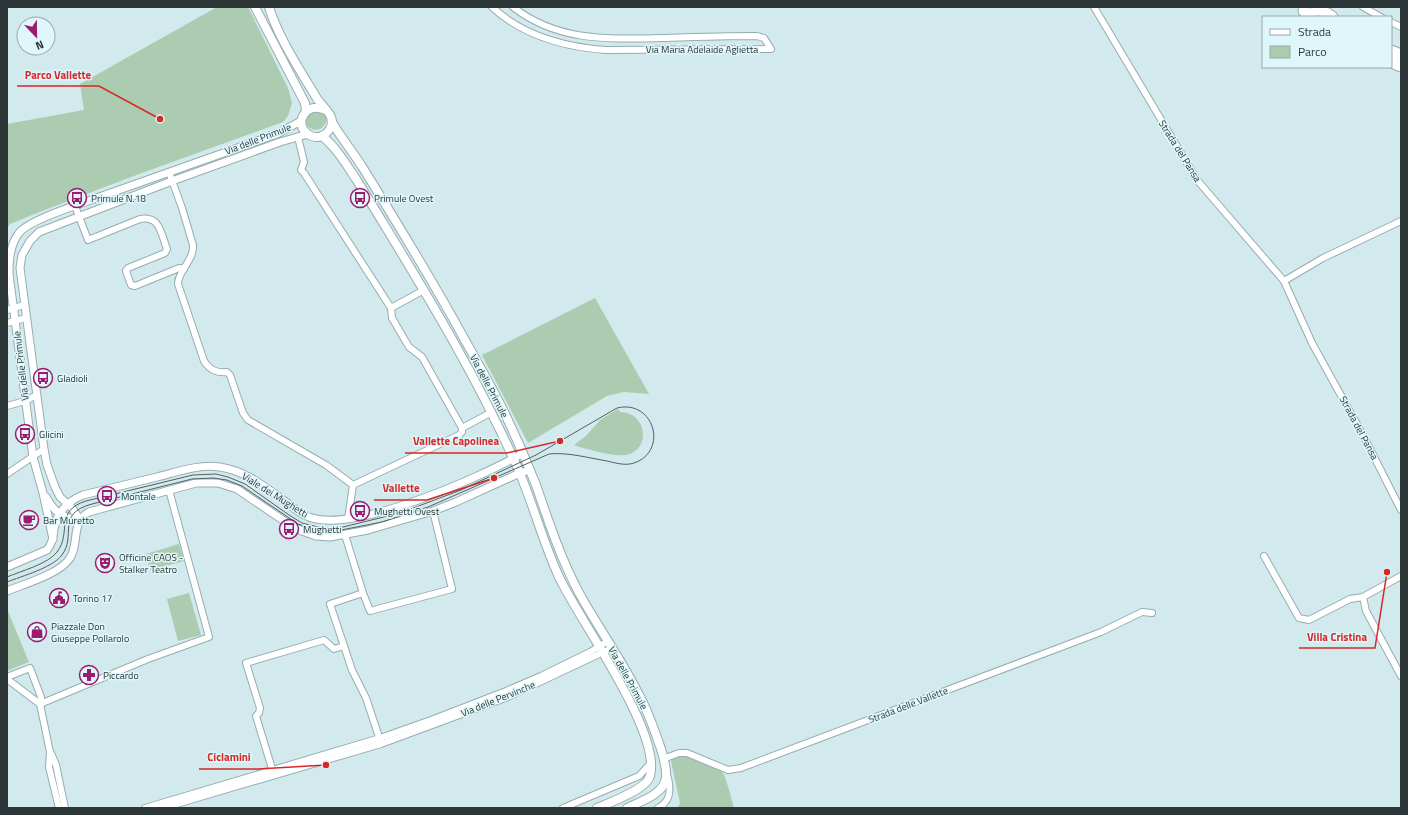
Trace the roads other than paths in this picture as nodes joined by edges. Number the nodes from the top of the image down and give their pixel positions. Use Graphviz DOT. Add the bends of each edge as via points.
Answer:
graph roads {
  1 [pos="255,7"];
  2 [pos="492,7"];
  3 [pos="513,7"];
  4 [pos="1094,7"];
  5 [pos="1316,7"];
  6 [pos="1363,7"];
  7 [pos="269,9"];
  8 [pos="1330,16"];
  9 [pos="1379,16"];
  10 [pos="1392,23"];
  11 [pos="1401,28"];
  12 [pos="326,110"];
  13 [pos="306,111"];
  14 [pos="301,121"];
  15 [pos="332,122"];
  16 [pos="308,134"];
  17 [pos="322,136"];
  18 [pos="298,137"];
  19 [pos="169,172"];
  20 [pos="172,181"];
  21 [pos="75,206"];
  22 [pos="80,216"];
  23 [pos="1401,222"];
  24 [pos="184,269"];
  25 [pos="1284,281"];
  26 [pos="434,284"];
  27 [pos="424,290"];
  28 [pos="24,305"];
  29 [pos="391,308"];
  30 [pos="10,309"];
  31 [pos="26,318"];
  32 [pos="16,320"];
  33 [pos="7,323"];
  34 [pos="37,395"];
  35 [pos="25,401"];
  36 [pos="7,406"];
  37 [pos="492,412"];
  38 [pos="462,428"];
  39 [pos="44,449"];
  40 [pos="523,453"];
  41 [pos="33,457"];
  42 [pos="514,458"];
  43 [pos="530,470"];
  44 [pos="520,473"];
  45 [pos="7,474"];
  46 [pos="353,485"];
  47 [pos="169,490"];
  48 [pos="43,493"];
  49 [pos="67,504"];
  50 [pos="1401,510"];
  51 [pos="433,511"];
  52 [pos="59,514"];
  53 [pos="348,519"];
  54 [pos="80,520"];
  55 [pos="345,535"];
  56 [pos="53,539"];
  57 [pos="1264,556"];
  58 [pos="7,567"];
  59 [pos="1401,576"];
  60 [pos="7,592"];
  61 [pos="363,593"];
  62 [pos="1363,596"];
  63 [pos="1152,613"];
  64 [pos="610,645"];
  65 [pos="344,646"];
  66 [pos="600,651"];
  67 [pos="1401,676"];
  68 [pos="7,678"];
  69 [pos="40,704"];
  70 [pos="380,741"];
  71 [pos="50,752"];
  72 [pos="663,759"];
  73 [pos="650,763"];
  74 [pos="273,772"];
  75 [pos="666,773"];
  76 [pos="188,798"];
  77 [pos="164,806"];
  78 [pos="59,808"];
  79 [pos="65,808"];
  80 [pos="145,808"];
  81 [pos="191,808"];
  82 [pos="563,808"];
  83 [pos="597,808"];
  84 [pos="627,808"];
  85 [pos="658,808"];
  1 -- 13 [label="main road" via="305,103"];
  2 -- 3 [label="street, Via Maria Adelaide Aglietta" via="538,36 581,48 771,49 764,38 757,36 578,36 547,27"];
  4 -- 25 [label="street, Strada del Pansa" via="1197,180"];
  5 -- 8 [label="highway"];
  6 -- 9 [label="street"];
  7 -- 12 [label="main road" via="286,46"];
  10 -- 11 [label="street"];
  12 -- 13 [label="main road" via="316,107"];
  12 -- 15 [label="main road"];
  13 -- 14 [label="main road"];
  14 -- 16 [label="main road" via="302,128"];
  14 -- 19 [label="street, Via delle Primule" via="277,134"];
  15 -- 17 [label="main road" via="328,132"];
  15 -- 26 [label="main road, Via delle Primule" via="360,162"];
  16 -- 17 [label="main road" via="314,137"];
  16 -- 18 [label="street, Via delle Primule"];
  17 -- 27 [label="main road, Via delle Primule" via="344,161"];
  18 -- 20 [label="street, Via delle Primule"];
  18 -- 29 [label="street, Via delle Primule" via="304,162 301,170"];
  19 -- 20 [label="street"];
  19 -- 21 [label="street, Via delle Primule"];
  20 -- 22 [label="street, Via delle Primule"];
  20 -- 24 [label="street" via="193,251"];
  21 -- 22 [label="street"];
  21 -- 30 [label="street, Via delle Primule" via="32,223 20,232 12,245 9,259"];
  22 -- 24 [label="street" via="88,240 140,219 153,219 157,223 167,249 165,253 128,268 126,271 131,284 135,286 179,268"];
  22 -- 28 [label="street, Via delle Primule" via="39,232 30,241 22,255 20,268"];
  23 -- 25 [label="street" via="1323,258"];
  24 -- 46 [label="street" via="178,284 204,361 213,371 227,372 230,375 243,413 248,420 326,465"];
  25 -- 50 [label="street, Strada del Pansa" via="1312,342"];
  26 -- 27 [label="main road"];
  26 -- 40 [label="main road, Via delle Primule" via="503,410"];
  27 -- 29 [label="street"];
  27 -- 37 [label="main road, Via delle Primule"];
  28 -- 30 [label="street"];
  28 -- 31 [label="street, Via delle Primule"];
  29 -- 38 [label="street, Via delle Primule" via="392,318 409,347 422,356"];
  30 -- 32 [label="street, Via delle Primule"];
  31 -- 32 [label="street"];
  31 -- 34 [label="street, Via delle Primule"];
  32 -- 33 [label="street"];
  32 -- 35 [label="street, Via delle Primule"];
  34 -- 35 [label="street"];
  34 -- 39 [label="street, Via delle Primule"];
  35 -- 36 [label="street"];
  35 -- 41 [label="street, Via delle Primule"];
  37 -- 38 [label="street, Via delle Primule"];
  37 -- 42 [label="main road, Via delle Primule"];
  38 -- 46 [label="street, Via delle Primule" via="459,435"];
  39 -- 41 [label="street"];
  39 -- 49 [label="street, Via delle Primule" via="55,487"];
  40 -- 42 [label="street, Viale dei Mughetti"];
  40 -- 43 [label="main road, Via delle Primule"];
  41 -- 45 [label="street"];
  41 -- 48 [label="street, Via delle Primule"];
  42 -- 44 [label="main road, Via delle Primule"];
  42 -- 53 [label="street, Viale dei Mughetti" via="427,496"];
  43 -- 44 [label="street, Viale dei Mughetti"];
  43 -- 64 [label="main road, Via delle Primule" via="575,586"];
  44 -- 51 [label="street, Viale dei Mughetti"];
  44 -- 66 [label="main road, Via delle Primule" via="559,578"];
  46 -- 53 [label="street"];
  47 -- 54 [label="street, Viale dei Mughetti" via="93,510"];
  47 -- 55 [label="street, Viale dei Mughetti" via="206,482 223,484 237,489 302,531 316,536"];
  47 -- 69 [label="street" via="208,637"];
  48 -- 52 [label="street, Via delle Primule"];
  48 -- 56 [label="street, Via delle Primule"];
  49 -- 52 [label="street, Viale dei Mughetti"];
  49 -- 53 [label="street, Viale dei Mughetti" via="83,495 194,468 219,467 246,475 309,517 330,521"];
  49 -- 54 [label="street, Via delle Primule" via="76,511"];
  51 -- 55 [label="street, Viale dei Mughetti" via="393,524"];
  51 -- 61 [label="street" via="452,589 370,611"];
  52 -- 54 [label="street"];
  52 -- 56 [label="street, Viale dei Mughetti"];
  54 -- 60 [label="street" via="74,547 65,564"];
  55 -- 61 [label="street"];
  56 -- 58 [label="street" via="47,550"];
  57 -- 62 [label="street" via="1299,618 1309,620 1350,599"];
  59 -- 62 [label="street"];
  61 -- 65 [label="street" via="330,604"];
  62 -- 67 [label="street" via="1366,611"];
  63 -- 72 [label="street, Strada delle Vallette" via="1142,612 1101,632 741,768 728,770 688,753 679,753"];
  64 -- 66 [label="street, Via delle Pervinche"];
  64 -- 72 [label="main road, Via delle Primule" via="650,718"];
  65 -- 70 [label="street" via="366,698"];
  65 -- 74 [label="street" via="334,649 324,640 246,663 260,708 256,716"];
  66 -- 70 [label="street, Via delle Pervinche"];
  66 -- 73 [label="main road, Via delle Primule" via="634,710 648,745"];
  68 -- 69 [label="street"];
  68 -- 69 [label="street" via="30,668 41,696"];
  69 -- 71 [label="street"];
  70 -- 74 [label="street, Via delle Pervinche"];
  71 -- 78 [label="street" via="49,767"];
  71 -- 79 [label="street" via="56,766"];
  72 -- 75 [label="main road, Via delle Primule"];
  73 -- 82 [label="street" via="639,776"];
  73 -- 83 [label="main road, Via delle Primule" via="650,777 646,783"];
  74 -- 76 [label="street, Via delle Pervinche"];
  75 -- 84 [label="main road" via="663,784 656,793"];
  75 -- 85 [label="street" via="670,786 669,794 663,805"];
  76 -- 77 [label="street, Via delle Pervinche"];
  76 -- 81 [label="street"];
  77 -- 80 [label="street, Via delle Pervinche"];
}
